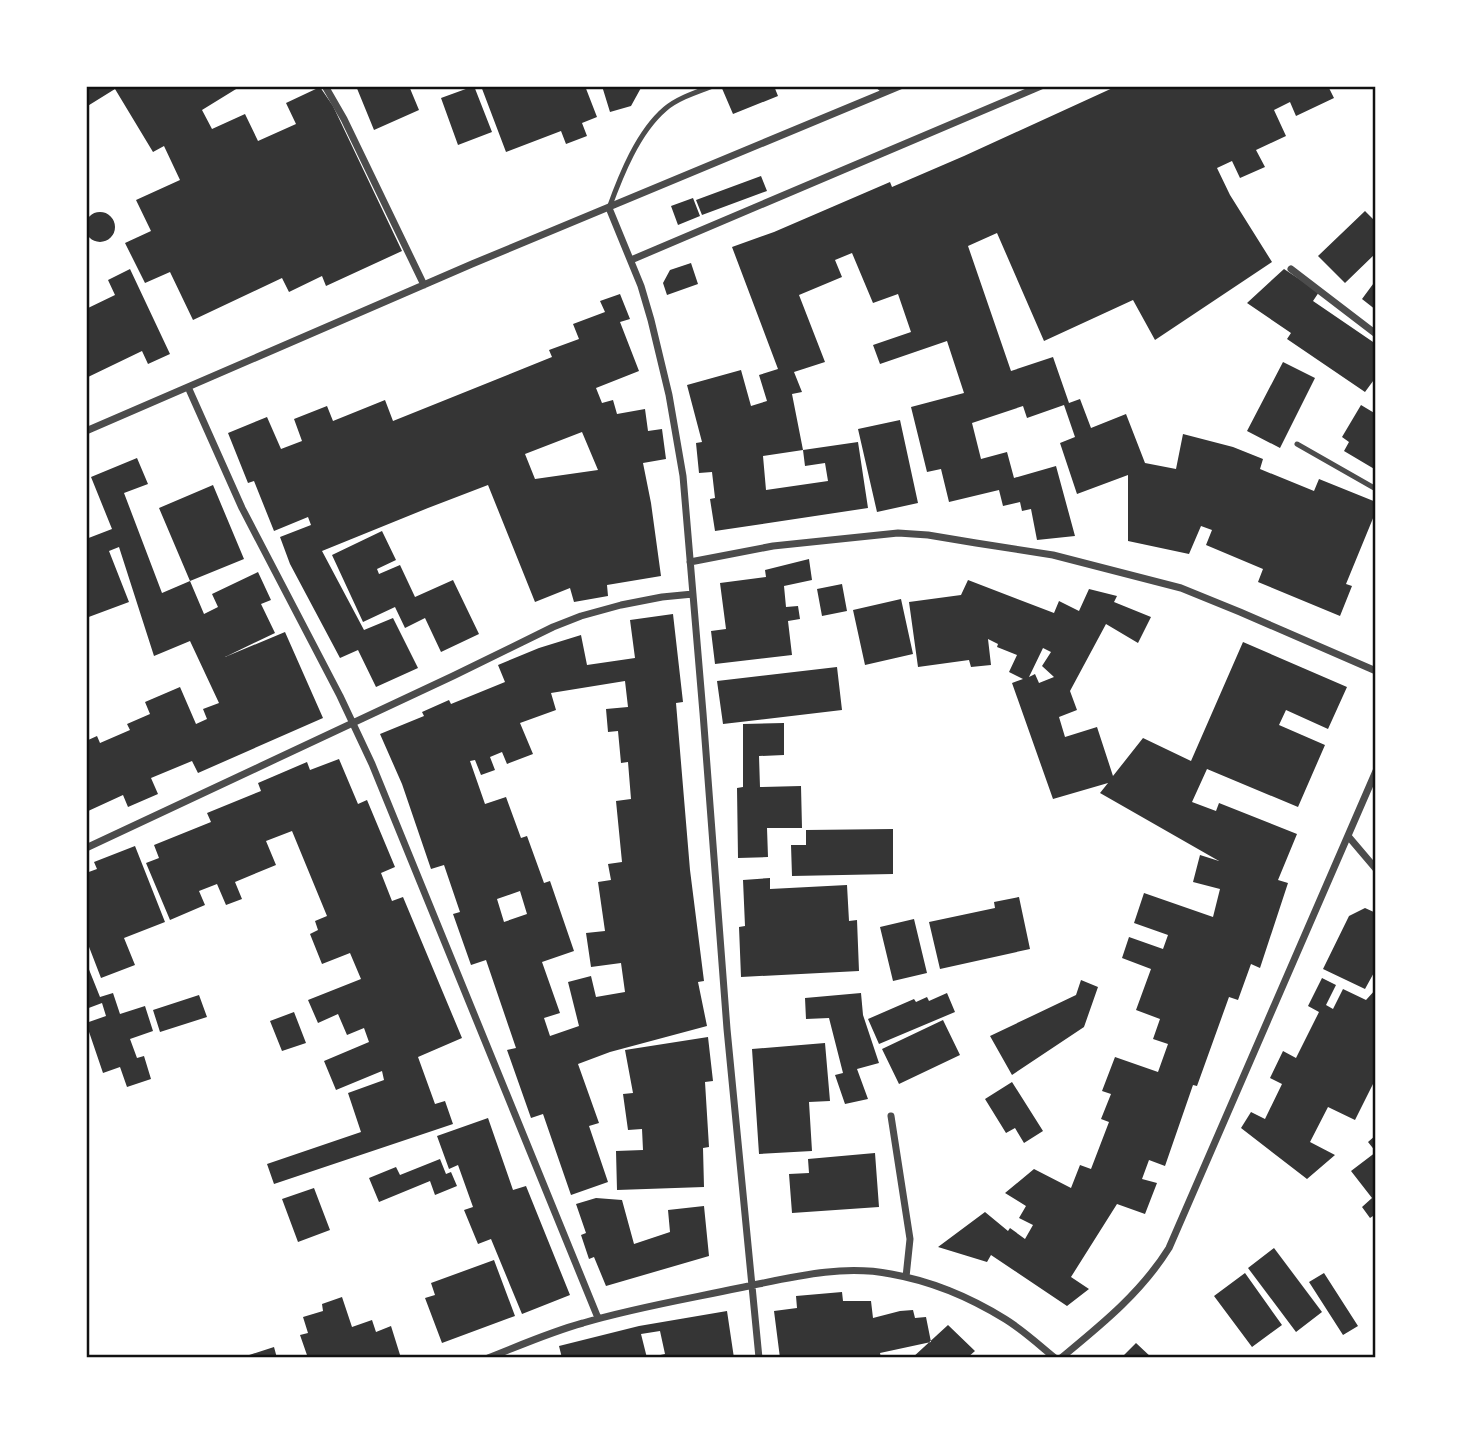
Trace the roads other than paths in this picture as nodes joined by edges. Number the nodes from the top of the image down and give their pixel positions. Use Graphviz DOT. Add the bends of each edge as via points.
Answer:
graph roads {
  1 [pos="325,86"];
  2 [pos="713,86"];
  3 [pos="900,86"];
  4 [pos="1041,86"];
  5 [pos="882,89"];
  6 [pos="609,208"];
  7 [pos="631,260"];
  8 [pos="1291,269"];
  9 [pos="424,285"];
  10 [pos="1376,334"];
  11 [pos="188,387"];
  12 [pos="86,431"];
  13 [pos="1297,444"];
  14 [pos="1376,489"];
  15 [pos="690,562"];
  16 [pos="693,594"];
  17 [pos="1376,671"];
  18 [pos="353,723"];
  19 [pos="1376,771"];
  20 [pos="1348,836"];
  21 [pos="86,848"];
  22 [pos="1376,869"];
  23 [pos="891,1116"];
  24 [pos="906,1277"];
  25 [pos="752,1286"];
  26 [pos="598,1318"];
  27 [pos="488,1358"];
  28 [pos="759,1358"];
  29 [pos="1055,1358"];
  30 [pos="1061,1358"];
  1 -- 9 [label="street"];
  2 -- 6 [label="lane" via="665,109 653,123 632,153"];
  3 -- 5 [label="street"];
  4 -- 7 [label="street"];
  5 -- 6 [label="street"];
  6 -- 7 [label="street"];
  6 -- 9 [label="street"];
  7 -- 15 [label="street" via="642,286 669,395 683,476"];
  8 -- 10 [label="street"];
  9 -- 11 [label="street"];
  11 -- 12 [label="street"];
  11 -- 18 [label="street" via="242,508"];
  13 -- 14 [label="lane"];
  15 -- 16 [label="street"];
  15 -- 17 [label="street" via="846,538 898,533 940,537 1053,555 1181,588"];
  16 -- 18 [label="street" via="621,605 572,620"];
  16 -- 25 [label="street"];
  18 -- 21 [label="street"];
  18 -- 26 [label="street"];
  19 -- 20 [label="street"];
  20 -- 22 [label="street"];
  20 -- 30 [label="street" via="1169,1248 1157,1268 1114,1314"];
  23 -- 24 [label="street" via="910,1240"];
  24 -- 25 [label="street" via="845,1270"];
  24 -- 29 [label="street" via="928,1282 1006,1319"];
  25 -- 26 [label="street"];
  25 -- 28 [label="street"];
  26 -- 27 [label="street"];
}
